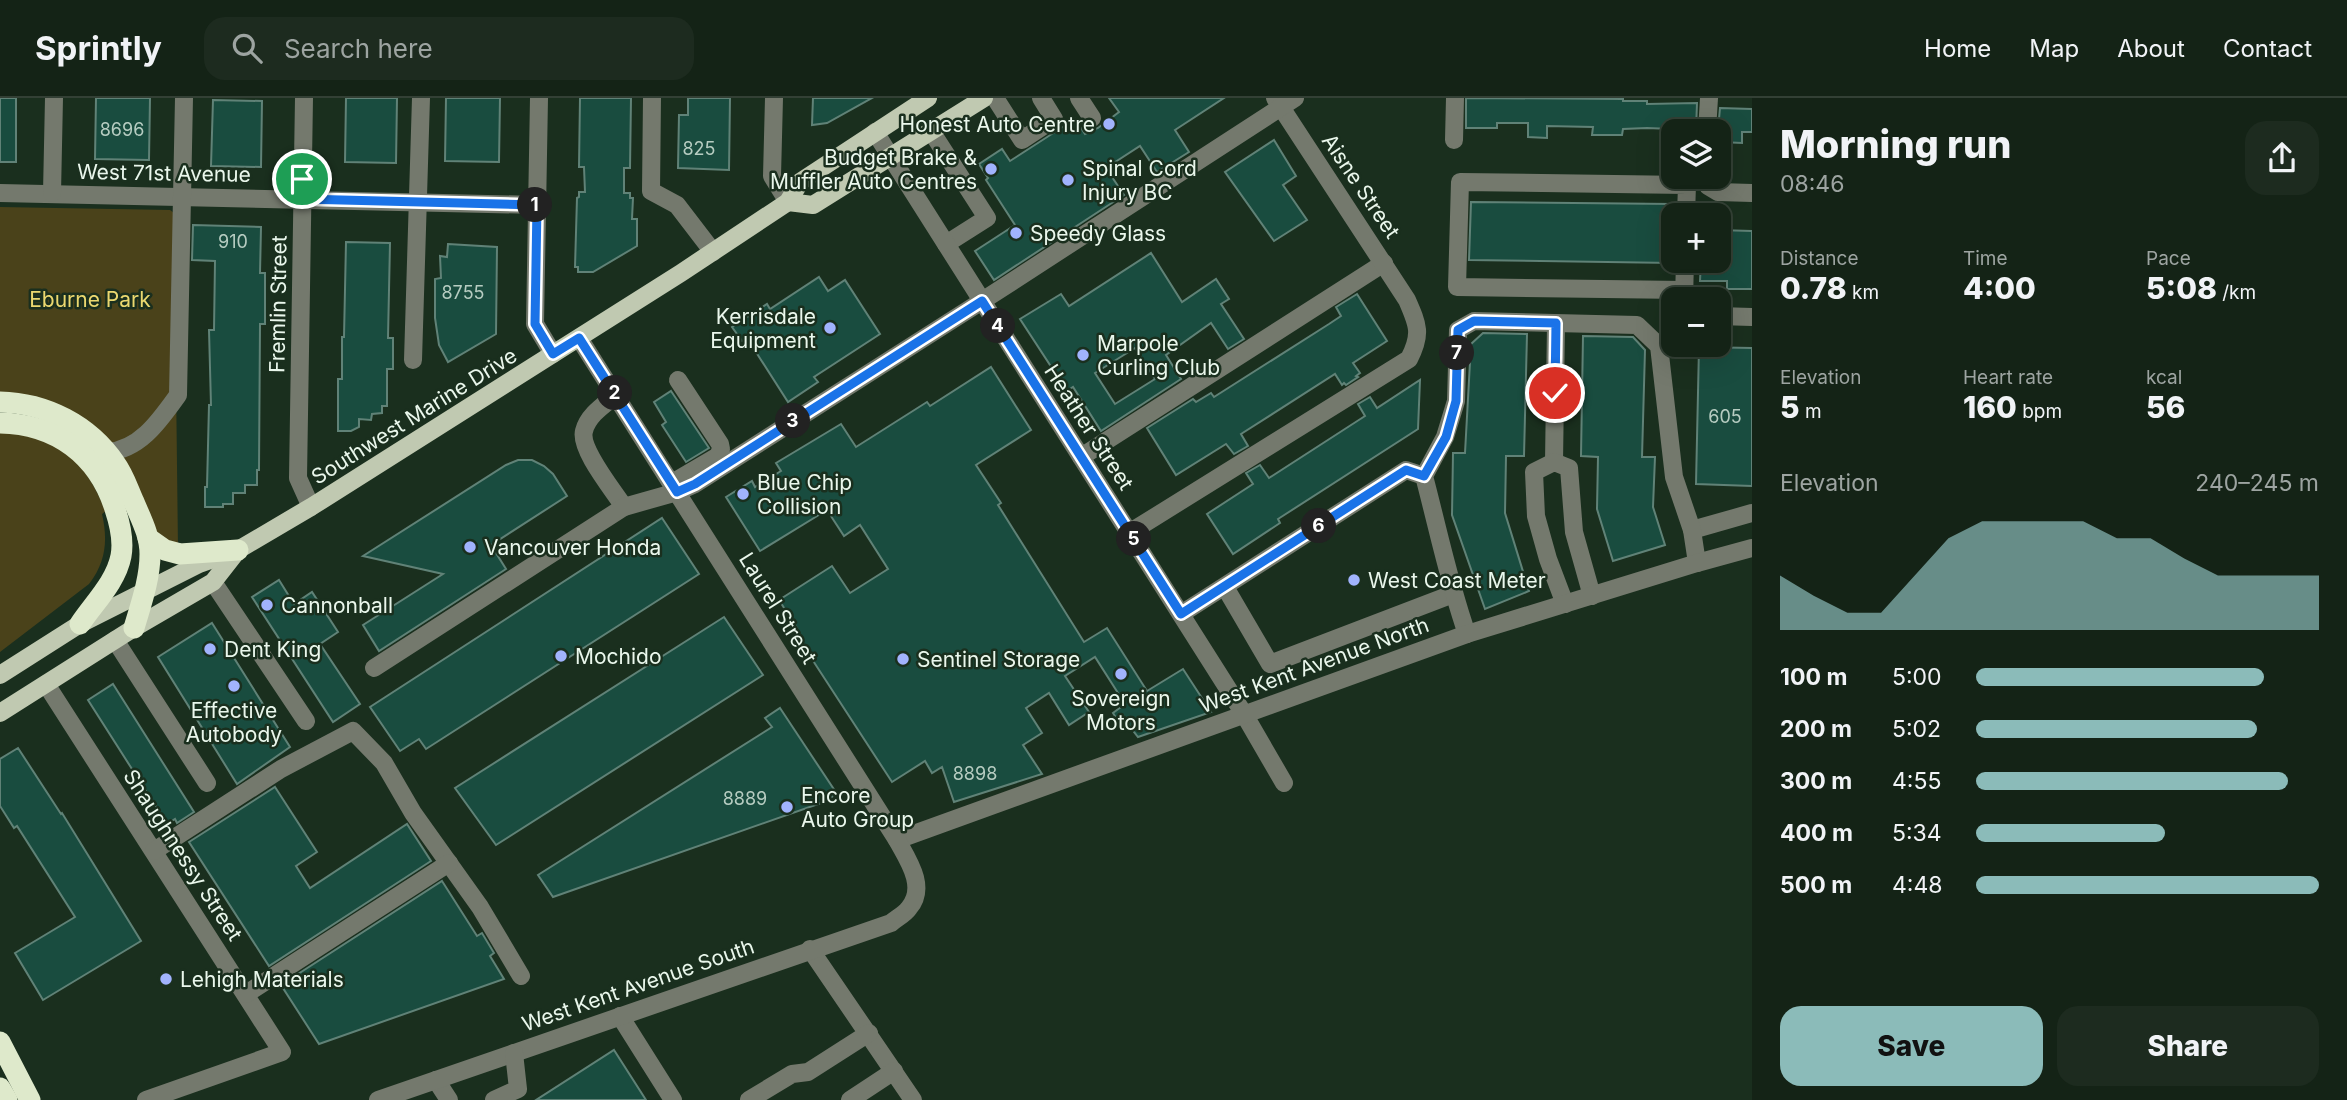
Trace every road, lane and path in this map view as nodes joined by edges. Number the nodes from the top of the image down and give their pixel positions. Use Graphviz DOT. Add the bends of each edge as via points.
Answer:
graph roads {
  1 [pos="54,98"];
  2 [pos="184,98"];
  3 [pos="304,98"];
  4 [pos="421,98"];
  5 [pos="539,98"];
  6 [pos="652,98"];
  7 [pos="774,98"];
  8 [pos="928,98"];
  9 [pos="984,98"];
  10 [pos="995,98"];
  11 [pos="1041,98"];
  12 [pos="1079,98"];
  13 [pos="1455,98"];
  14 [pos="1709,98"];
  15 [pos="1284,101"];
  16 [pos="1092,118"];
  17 [pos="1708,119"];
  18 [pos="931,131"];
  19 [pos="875,132"];
  20 [pos="1454,140"];
  21 [pos="891,156"];
  22 [pos="1713,189"];
  23 [pos="0,193"];
  24 [pos="52,193"];
  25 [pos="1752,193"];
  26 [pos="183,197"];
  27 [pos="302,199"];
  28 [pos="419,202"];
  29 [pos="788,202"];
  30 [pos="1686,203"];
  31 [pos="537,205"];
  32 [pos="946,244"];
  33 [pos="713,252"];
  34 [pos="1384,262"];
  35 [pos="1661,294"];
  36 [pos="982,301"];
  37 [pos="1731,316"];
  38 [pos="1752,317"];
  39 [pos="1556,323"];
  40 [pos="579,338"];
  41 [pos="553,354"];
  42 [pos="414,360"];
  43 [pos="678,380"];
  44 [pos="616,395"];
  45 [pos="0,402"];
  46 [pos="0,422"];
  47 [pos="107,452"];
  48 [pos="1081,457"];
  49 [pos="1562,465"];
  50 [pos="1424,476"];
  51 [pos="674,487"];
  52 [pos="624,506"];
  53 [pos="311,507"];
  54 [pos="1752,513"];
  55 [pos="1692,530"];
  56 [pos="1129,533"];
  57 [pos="148,538"];
  58 [pos="1752,548"];
  59 [pos="238,550"];
  60 [pos="1697,563"];
  61 [pos="214,582"];
  62 [pos="1225,587"];
  63 [pos="145,590"];
  64 [pos="1453,594"];
  65 [pos="1592,596"];
  66 [pos="1565,604"];
  67 [pos="1181,614"];
  68 [pos="80,624"];
  69 [pos="134,628"];
  70 [pos="1467,634"];
  71 [pos="115,640"];
  72 [pos="374,668"];
  73 [pos="0,674"];
  74 [pos="46,684"];
  75 [pos="0,713"];
  76 [pos="1244,714"];
  77 [pos="306,721"];
  78 [pos="207,783"];
  79 [pos="1284,783"];
  80 [pos="897,840"];
  81 [pos="154,851"];
  82 [pos="449,863"];
  83 [pos="909,908"];
  84 [pos="810,949"];
  85 [pos="521,976"];
  86 [pos="246,994"];
  87 [pos="620,1016"];
  88 [pos="869,1033"];
  89 [pos="0,1042"];
  90 [pos="514,1053"];
  91 [pos="894,1071"];
  92 [pos="436,1080"];
  93 [pos="0,1088"];
  94 [pos="7,1100"];
  95 [pos="30,1100"];
  96 [pos="146,1100"];
  97 [pos="378,1100"];
  98 [pos="449,1100"];
  99 [pos="494,1100"];
  100 [pos="673,1100"];
  101 [pos="749,1100"];
  102 [pos="850,1100"];
  103 [pos="913,1100"];
  1 -- 24 [label="street"];
  2 -- 26 [label="street"];
  3 -- 27 [label="street, Fremlin Street"];
  4 -- 28 [label="street"];
  5 -- 31 [label="street"];
  6 -- 33 [label="street" via="652,191 677,205"];
  7 -- 29 [label="street" via="772,176"];
  8 -- 19 [label="main road, Southwest Marine Drive"];
  9 -- 18 [label="main road, Southwest Marine Drive"];
  10 -- 11 [label="street" via="1022,140 1054,119"];
  12 -- 16 [label="street"];
  13 -- 20 [label="street"];
  14 -- 17 [label="street"];
  15 -- 34 [label="street, Aisne Street"];
  15 -- 36 [label="street"];
  18 -- 21 [label="main road, Southwest Marine Drive"];
  18 -- 32 [label="street" via="987,218"];
  19 -- 21 [label="street, Heather Street"];
  19 -- 29 [label="main road, Southwest Marine Drive" via="800,182"];
  21 -- 29 [label="main road, Southwest Marine Drive" via="813,205"];
  21 -- 32 [label="street, Heather Street"];
  22 -- 25 [label="street"];
  23 -- 24 [label="street, West 71st Avenue"];
  24 -- 26 [label="street, West 71st Avenue"];
  26 -- 27 [label="street, West 71st Avenue"];
  26 -- 47 [label="street" via="178,395 138,441 129,448"];
  27 -- 28 [label="street, West 71st Avenue"];
  27 -- 53 [label="street, Fremlin Street" via="298,478"];
  28 -- 31 [label="street, West 71st Avenue"];
  28 -- 42 [label="street"];
  29 -- 33 [label="main road, Southwest Marine Drive"];
  30 -- 35 [label="street" via="1687,185 1460,182 1457,287"];
  31 -- 41 [label="street" via="535,324"];
  32 -- 36 [label="street, Heather Street"];
  33 -- 40 [label="main road, Southwest Marine Drive"];
  34 -- 48 [label="street"];
  34 -- 56 [label="street, Aisne Street" via="1417,323 1417,343 1409,359"];
  36 -- 48 [label="street, Heather Street"];
  36 -- 51 [label="street" via="695,484"];
  37 -- 38 [label="street"];
  39 -- 49 [label="street"];
  39 -- 50 [label="street" via="1474,321 1458,330 1456,401 1446,437"];
  39 -- 55 [label="street" via="1637,325 1659,346 1674,477"];
  40 -- 41 [label="main road, Southwest Marine Drive"];
  40 -- 44 [label="street, Laurel Street"];
  41 -- 53 [label="main road, Southwest Marine Drive"];
  43 -- 51 [label="street" via="721,449 718,456"];
  44 -- 51 [label="street, Laurel Street"];
  44 -- 52 [label="street" via="590,418 583,432 585,447"];
  45 -- 47 [label="highway" via="52,412 82,429"];
  46 -- 68 [label="highway" via="58,436 86,458 108,488 121,534 121,557 110,582"];
  47 -- 57 [label="highway"];
  48 -- 56 [label="street, Heather Street"];
  49 -- 65 [label="street"];
  49 -- 66 [label="street" via="1534,472 1536,516"];
  50 -- 62 [label="street" via="1406,470"];
  50 -- 64 [label="street"];
  51 -- 52 [label="street"];
  51 -- 80 [label="street, Laurel Street"];
  52 -- 72 [label="street"];
  53 -- 59 [label="main road, Southwest Marine Drive"];
  54 -- 55 [label="street"];
  55 -- 60 [label="street"];
  56 -- 67 [label="street, Heather Street"];
  57 -- 59 [label="highway" via="180,554"];
  57 -- 63 [label="highway"];
  58 -- 60 [label="street, West Kent Avenue North"];
  59 -- 61 [label="main road, Southwest Marine Drive"];
  59 -- 63 [label="main road, Southwest Marine Drive"];
  60 -- 65 [label="street, West Kent Avenue North"];
  61 -- 69 [label="main road, Southwest Marine Drive"];
  61 -- 77 [label="street"];
  62 -- 64 [label="street" via="1270,664"];
  62 -- 67 [label="street"];
  63 -- 68 [label="main road, Southwest Marine Drive"];
  63 -- 69 [label="highway"];
  64 -- 70 [label="street"];
  65 -- 66 [label="street, West Kent Avenue North"];
  66 -- 70 [label="street, West Kent Avenue North"];
  67 -- 76 [label="street, Heather Street"];
  68 -- 73 [label="main road, Southwest Marine Drive"];
  69 -- 71 [label="main road, Southwest Marine Drive"];
  70 -- 76 [label="street, West Kent Avenue North"];
  71 -- 74 [label="main road, Southwest Marine Drive"];
  71 -- 78 [label="street"];
  74 -- 75 [label="main road, Southwest Marine Drive"];
  74 -- 81 [label="street, Shaughnessy Street"];
  76 -- 79 [label="street, Heather Street"];
  76 -- 80 [label="street, West Kent Avenue North"];
  80 -- 83 [label="street, Laurel Street" via="916,881 917,894"];
  81 -- 82 [label="street" via="281,769 353,731 384,763"];
  81 -- 86 [label="street, Shaughnessy Street"];
  82 -- 85 [label="street"];
  82 -- 86 [label="street"];
  83 -- 84 [label="street, West Kent Avenue South" via="891,923"];
  84 -- 87 [label="street, West Kent Avenue South"];
  84 -- 88 [label="street"];
  86 -- 96 [label="street, Shaughnessy Street" via="282,1052"];
  87 -- 90 [label="street, West Kent Avenue South"];
  87 -- 100 [label="street"];
  88 -- 91 [label="street"];
  88 -- 101 [label="street" via="808,1072 792,1074"];
  89 -- 95 [label="highway"];
  90 -- 92 [label="street, West Kent Avenue South"];
  90 -- 99 [label="street" via="518,1089"];
  91 -- 102 [label="street"];
  91 -- 103 [label="street"];
  92 -- 97 [label="street, West Kent Avenue South"];
  92 -- 98 [label="street"];
  93 -- 94 [label="highway"];
}
